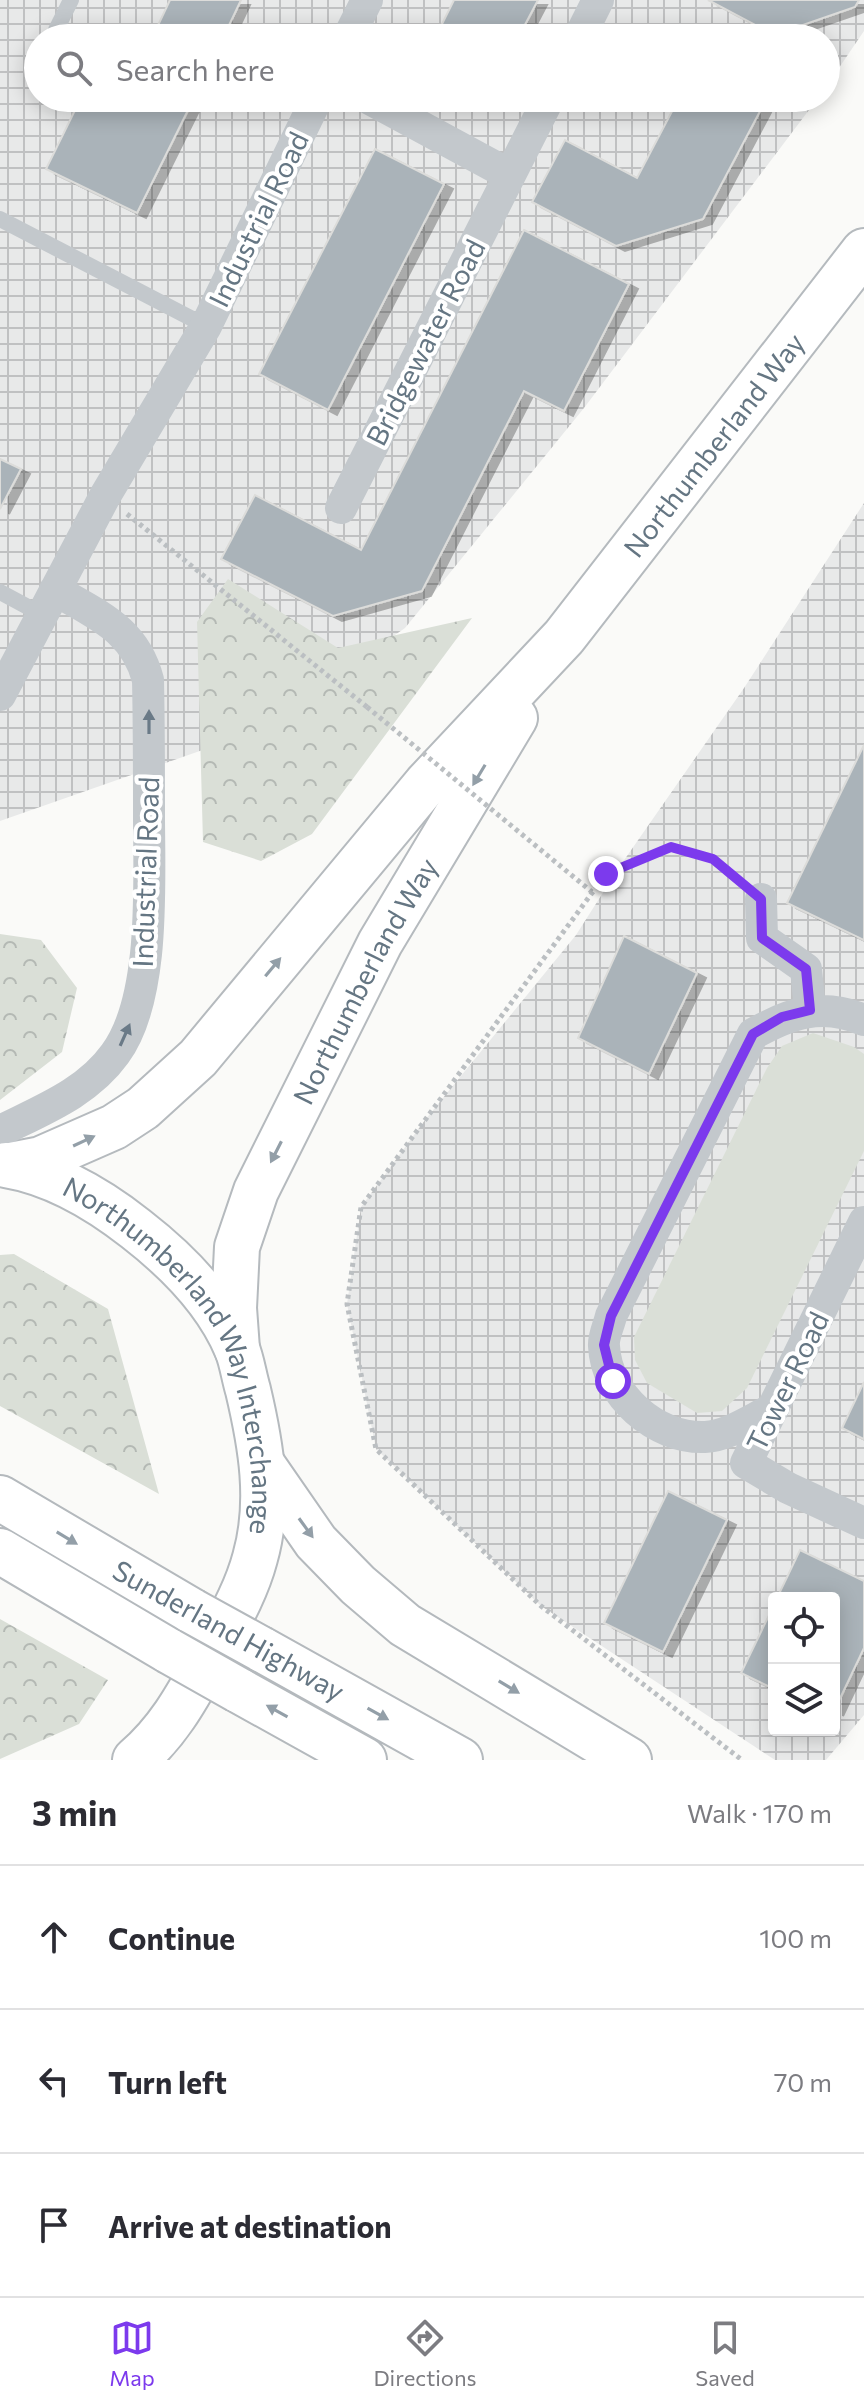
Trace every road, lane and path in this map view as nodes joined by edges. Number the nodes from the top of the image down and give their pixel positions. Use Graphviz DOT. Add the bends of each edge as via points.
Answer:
graph roads {
  1 [pos="71,0"];
  2 [pos="367,0"];
  3 [pos="598,0"];
  4 [pos="59,24"];
  5 [pos="355,24"];
  6 [pos="586,24"];
  7 [pos="310,112"];
  8 [pos="394,112"];
  9 [pos="542,112"];
  10 [pos="510,175"];
  11 [pos="0,219"];
  12 [pos="864,251"];
  13 [pos="206,326"];
  14 [pos="105,496"];
  15 [pos="341,508"];
  16 [pos="0,592"];
  17 [pos="48,602"];
  18 [pos="564,637"];
  19 [pos="0,695"];
  20 [pos="592,892"];
  21 [pos="761,899"];
  22 [pos="810,1010"];
  23 [pos="864,1020"];
  24 [pos="3,1154"];
  25 [pos="864,1222"];
  26 [pos="237,1349"];
  27 [pos="773,1409"];
  28 [pos="262,1464"];
  29 [pos="0,1498"];
  30 [pos="864,1523"];
  31 [pos="0,1551"];
  32 [pos="135,1760"];
  33 [pos="364,1760"];
  34 [pos="460,1760"];
  35 [pos="629,1760"];
  36 [pos="742,1760"];
  1 -- 4 [label="lane"];
  2 -- 5 [label="street"];
  3 -- 6 [label="street"];
  7 -- 13 [label="street, Industrial Road"];
  8 -- 10 [label="street"];
  9 -- 10 [label="street, Bridgewater Road"];
  10 -- 15 [label="street, Bridgewater Road"];
  11 -- 13 [label="lane"];
  12 -- 18 [label="main road, Northumberland Way"];
  13 -- 14 [label="street, Industrial Road"];
  14 -- 17 [label="street, Industrial Road"];
  14 -- 20 [label="path, bridge"];
  16 -- 17 [label="lane"];
  17 -- 19 [label="street, Industrial Road"];
  24 -- 17 [label="street, Industrial Road, one-way" via="52,1106 101,1071 117,1051 137,1004 144,959 149,889 148,680 143,659 114,626"];
  24 -- 18 [label="main road, Northumberland Way, one-way" via="41,1159 114,1127 173,1083 426,784"];
  18 -- 26 [label="main road, Northumberland Way, one-way" via="380,943 256,1191 237,1247"];
  20 -- 21 [label="path" via="606,874 671,847 713,859"];
  20 -- 36 [label="path" via="361,1207 347,1304 376,1449 541,1606"];
  21 -- 22 [label="street" via="762,938 806,969"];
  22 -- 23 [label="street"];
  22 -- 27 [label="street" via="782,1017 753,1034 611,1316 604,1345 613,1381 626,1401 646,1419 675,1432 704,1437 725,1433"];
  24 -- 26 [label="main road, Northumberland Way Interchange" via="77,1189 161,1248 217,1314"];
  25 -- 27 [label="street, Tower Road"];
  26 -- 28 [label="main road, Northumberland Way Interchange"];
  27 -- 30 [label="street, Tower Road" via="746,1463"];
  28 -- 32 [label="main road, Northumberland Way Interchange" via="261,1531 247,1582 174,1718"];
  28 -- 35 [label="main road, one-way" via="316,1542 405,1625"];
  29 -- 34 [label="main road, Sunderland Highway, one-way, bridge"];
  33 -- 31 [label="main road, Sunderland Highway, one-way, bridge"];
}
